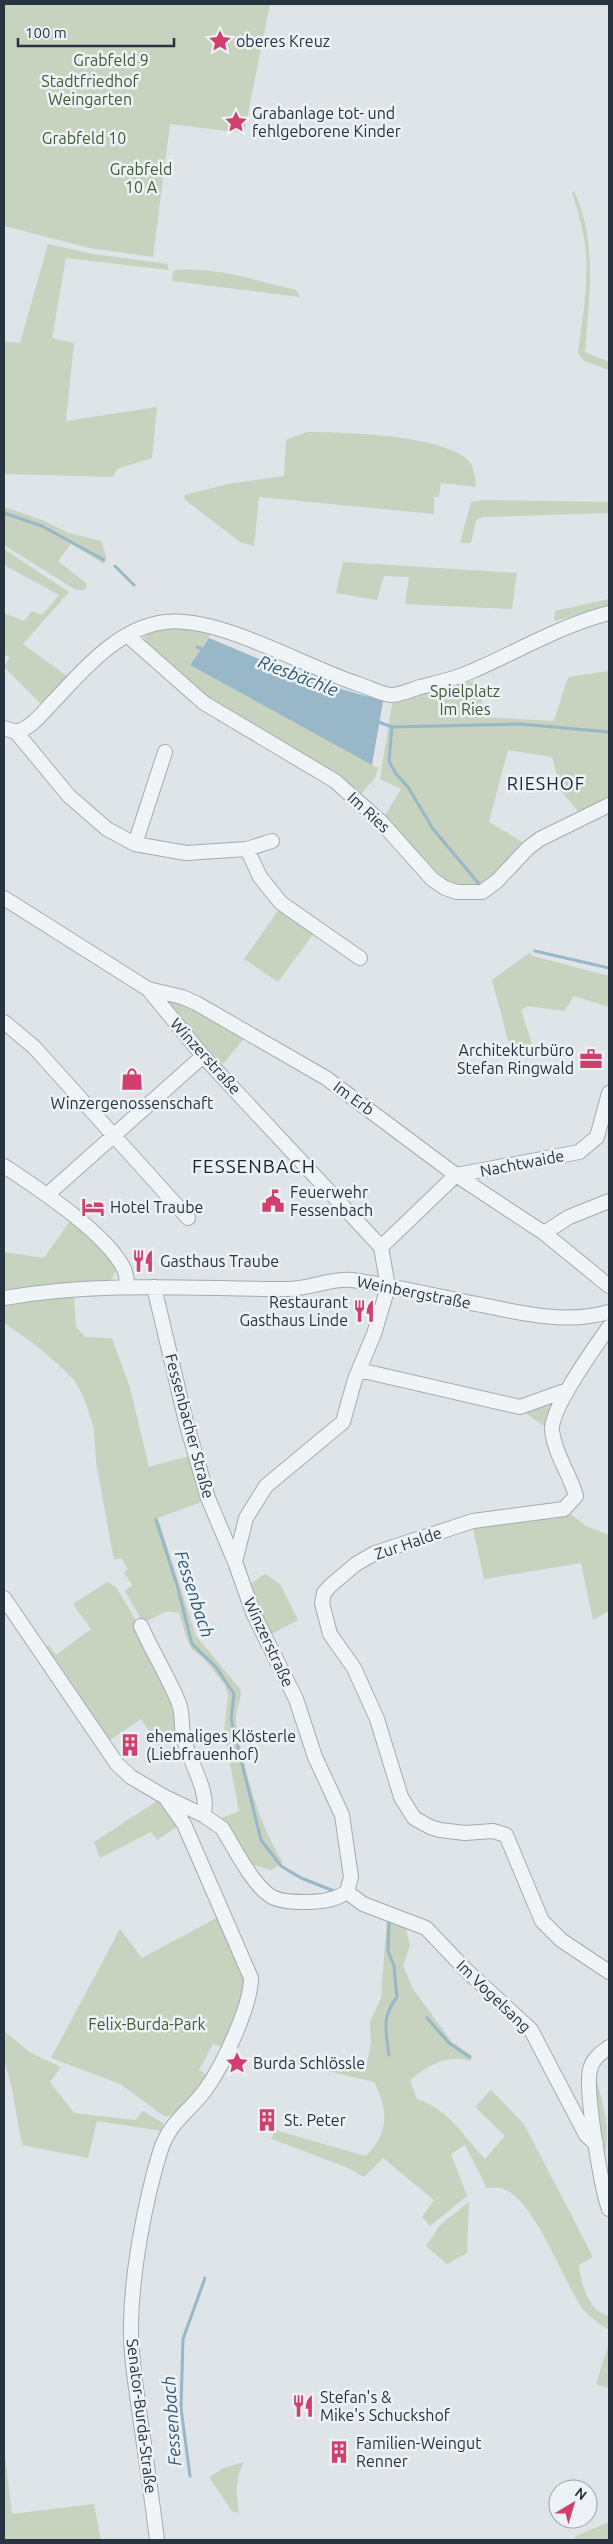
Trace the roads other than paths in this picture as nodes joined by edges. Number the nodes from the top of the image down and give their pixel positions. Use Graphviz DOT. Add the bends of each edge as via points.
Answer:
graph roads {
  1 [pos="609,612"];
  2 [pos="127,635"];
  3 [pos="10,730"];
  4 [pos="165,752"];
  5 [pos="609,805"];
  6 [pos="272,841"];
  7 [pos="134,844"];
  8 [pos="247,848"];
  9 [pos="4,898"];
  10 [pos="360,958"];
  11 [pos="148,989"];
  12 [pos="4,1022"];
  13 [pos="203,1056"];
  14 [pos="609,1094"];
  15 [pos="114,1136"];
  16 [pos="4,1166"];
  17 [pos="456,1175"];
  18 [pos="47,1195"];
  19 [pos="609,1201"];
  20 [pos="188,1218"];
  21 [pos="544,1233"];
  22 [pos="381,1247"];
  23 [pos="609,1286"];
  24 [pos="128,1287"];
  25 [pos="388,1287"];
  26 [pos="154,1288"];
  27 [pos="4,1298"];
  28 [pos="609,1312"];
  29 [pos="609,1327"];
  30 [pos="359,1370"];
  31 [pos="567,1390"];
  32 [pos="235,1562"];
  33 [pos="4,1598"];
  34 [pos="140,1626"];
  35 [pos="165,1797"];
  36 [pos="203,1815"];
  37 [pos="184,1824"];
  38 [pos="347,1892"];
  39 [pos="609,1972"];
  40 [pos="609,2047"];
  41 [pos="596,2144"];
  42 [pos="609,2209"];
  43 [pos="157,2540"];
  1 -- 2 [label="street" via="549,633 470,672 391,695 314,668 227,631 194,622 166,621"];
  2 -- 3 [label="street" via="83,670 32,724"];
  2 -- 5 [label="street, Im Ries" via="204,703 335,781 381,822 432,879 457,892 482,892 540,839"];
  3 -- 7 [label="street" via="69,796 107,829"];
  4 -- 7 [label="street"];
  6 -- 8 [label="street"];
  7 -- 8 [label="street" via="186,853"];
  8 -- 10 [label="street" via="260,878 281,903"];
  9 -- 11 [label="street, Winzerstraße"];
  11 -- 13 [label="street, Winzerstraße"];
  11 -- 17 [label="street, Im Erb" via="196,1003 326,1078"];
  12 -- 15 [label="street" via="34,1047"];
  13 -- 15 [label="street"];
  13 -- 22 [label="street, Winzerstraße"];
  14 -- 17 [label="street, Nachtwaide" via="597,1137 579,1152"];
  15 -- 18 [label="street"];
  15 -- 20 [label="street"];
  16 -- 18 [label="street"];
  17 -- 21 [label="street, Im Erb"];
  17 -- 22 [label="street"];
  18 -- 24 [label="street" via="111,1250 125,1270"];
  19 -- 21 [label="street" via="569,1217"];
  21 -- 23 [label="street, Im Erb"];
  22 -- 25 [label="street"];
  24 -- 26 [label="street, Weinbergstraße"];
  24 -- 27 [label="street, Weinbergstraße" via="74,1289"];
  25 -- 26 [label="street, Weinbergstraße" via="349,1280 290,1289"];
  25 -- 28 [label="street, Weinbergstraße" via="534,1316 566,1318"];
  25 -- 30 [label="street"];
  26 -- 32 [label="street, Fessenbacher Straße" via="191,1441 208,1498"];
  29 -- 31 [label="street, Zur Halde"];
  30 -- 31 [label="street" via="520,1407"];
  30 -- 32 [label="street" via="343,1422 266,1486 246,1518"];
  31 -- 39 [label="street, Zur Halde" via="552,1429 558,1456 576,1496 564,1509 473,1521 375,1553 356,1564 324,1593 322,1603 330,1634 354,1668 377,1719 401,1797 414,1818 430,1827 466,1833 493,1831 506,1835 542,1921 561,1940"];
  32 -- 38 [label="street, Winzerstraße" via="254,1615 296,1699 315,1757 342,1815 351,1877"];
  33 -- 35 [label="street, Senator-Burda-Straße" via="117,1764 131,1777"];
  34 -- 36 [label="street" via="179,1703 183,1735 203,1792 206,1808"];
  35 -- 36 [label="street, Senator-Burda-Straße"];
  35 -- 37 [label="street, Senator-Burda-Straße"];
  36 -- 37 [label="street"];
  36 -- 38 [label="street" via="222,1828 259,1885 270,1896 291,1902 319,1902"];
  37 -- 43 [label="street, Senator-Burda-Straße" via="251,1978 251,1991 214,2076 195,2102 170,2126 160,2151 139,2243 131,2323 133,2363"];
  38 -- 41 [label="street, Im Vogelsang" via="363,1904 426,1928 466,1970 532,2030 586,2135"];
  40 -- 41 [label="street, Im Vogelsang" via="595,2058 589,2077"];
  41 -- 42 [label="street, Im Vogelsang"];
}
